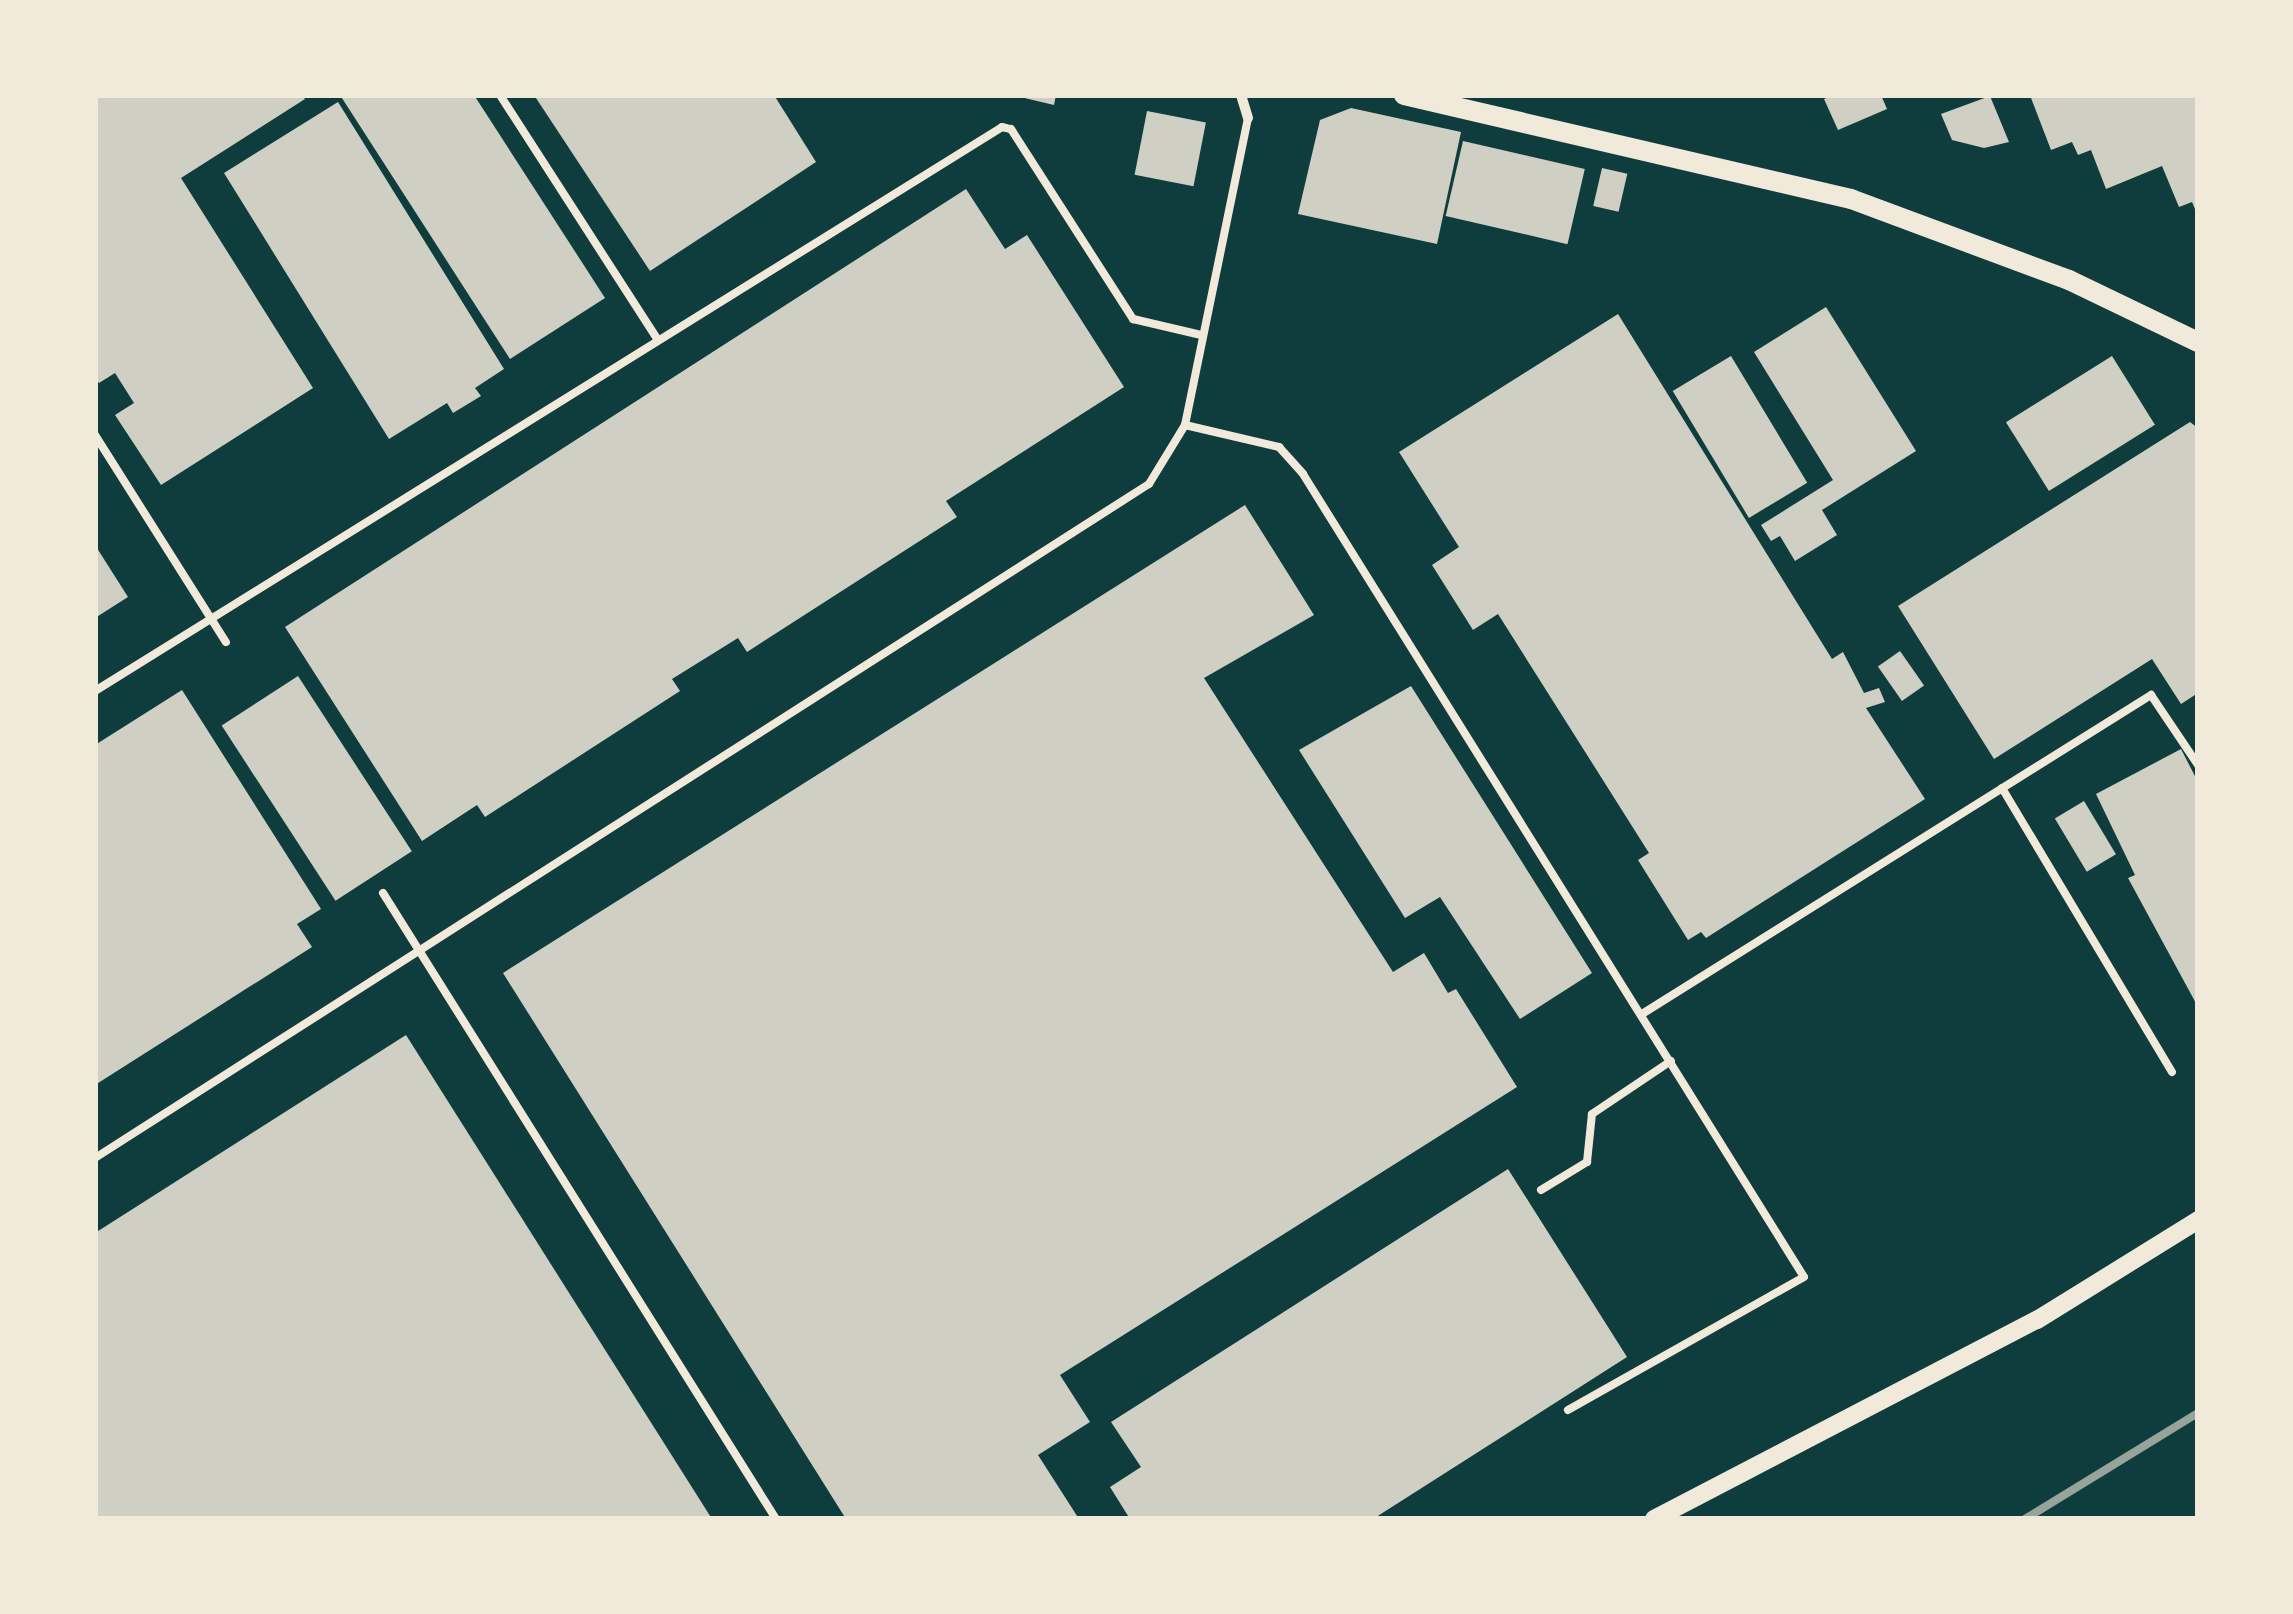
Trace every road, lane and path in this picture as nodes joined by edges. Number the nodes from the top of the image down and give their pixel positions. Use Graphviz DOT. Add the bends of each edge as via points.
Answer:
graph roads {
  1 [pos="500,95"];
  2 [pos="1241,95"];
  3 [pos="1415,96"];
  4 [pos="1248,118"];
  5 [pos="1201,335"];
  6 [pos="657,339"];
  7 [pos="2198,342"];
  8 [pos="1185,425"];
  9 [pos="95,435"];
  10 [pos="210,618"];
  11 [pos="226,642"];
  12 [pos="95,691"];
  13 [pos="2198,764"];
  14 [pos="2002,788"];
  15 [pos="383,893"];
  16 [pos="420,950"];
  17 [pos="1642,1014"];
  18 [pos="1672,1062"];
  19 [pos="2172,1072"];
  20 [pos="95,1158"];
  21 [pos="1541,1190"];
  22 [pos="2198,1220"];
  23 [pos="1568,1410"];
  24 [pos="776,1519"];
  25 [pos="1654,1519"];
  1 -- 6 [label="lane"];
  2 -- 4 [label="street"];
  3 -- 7 [label="main road" via="1852,198 2068,280"];
  4 -- 5 [label="lane"];
  5 -- 6 [label="lane" via="1132,318 1011,130 1002,127"];
  5 -- 8 [label="lane"];
  6 -- 10 [label="lane"];
  8 -- 16 [label="lane" via="1149,484"];
  8 -- 17 [label="lane" via="1279,447 1303,474"];
  9 -- 10 [label="lane"];
  10 -- 11 [label="lane"];
  10 -- 12 [label="lane"];
  13 -- 14 [label="lane" via="2151,695"];
  14 -- 17 [label="lane"];
  14 -- 19 [label="lane"];
  15 -- 16 [label="lane"];
  16 -- 20 [label="lane"];
  16 -- 24 [label="lane"];
  17 -- 18 [label="lane"];
  18 -- 21 [label="lane" via="1592,1114 1587,1162"];
  18 -- 23 [label="lane" via="1804,1277"];
  22 -- 25 [label="street" via="2037,1320"];
}
